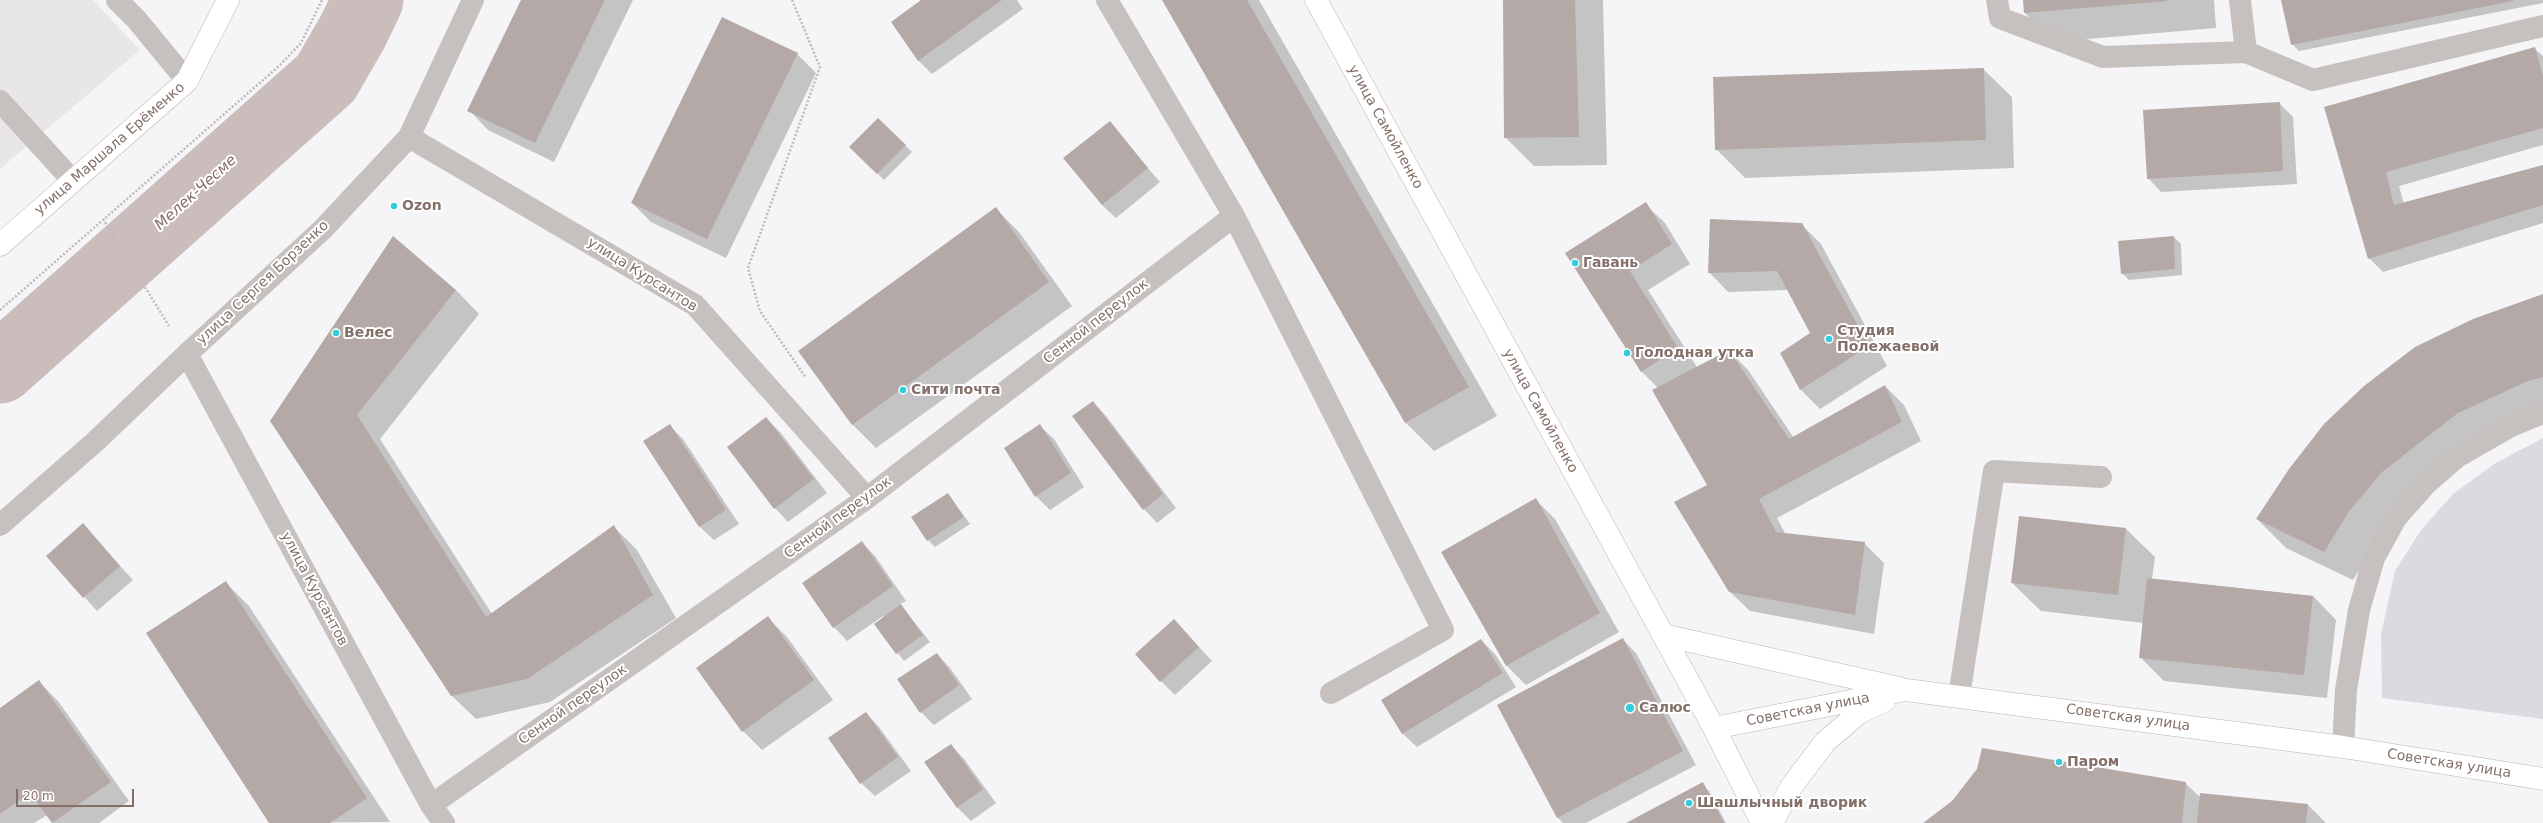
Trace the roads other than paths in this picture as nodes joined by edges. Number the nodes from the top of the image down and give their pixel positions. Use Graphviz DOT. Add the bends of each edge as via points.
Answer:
graph roads {
  1 [pos="118,0"];
  2 [pos="228,0"];
  3 [pos="473,0"];
  4 [pos="1107,0"];
  5 [pos="1316,0"];
  6 [pos="1998,0"];
  7 [pos="2240,0"];
  8 [pos="2543,26"];
  9 [pos="2246,52"];
  10 [pos="187,81"];
  11 [pos="0,101"];
  12 [pos="409,136"];
  13 [pos="73,181"];
  14 [pos="1234,216"];
  15 [pos="0,245"];
  16 [pos="187,354"];
  17 [pos="2543,413"];
  18 [pos="2101,477"];
  19 [pos="867,498"];
  20 [pos="0,525"];
  21 [pos="1664,635"];
  22 [pos="1906,690"];
  23 [pos="1331,693"];
  24 [pos="1959,696"];
  25 [pos="1714,728"];
  26 [pos="2343,747"];
  27 [pos="2543,779"];
  28 [pos="431,805"];
  29 [pos="444,823"];
  30 [pos="1762,823"];
  31 [pos="1772,823"];
  1 -- 10 [label="street"];
  2 -- 10 [label="main road, улица Маршала Ерёменко"];
  3 -- 12 [label="street, улица Сергея Борзенко"];
  4 -- 14 [label="street"];
  5 -- 21 [label="main road, улица Самойленко"];
  6 -- 9 [label="street" via="2000,18 2103,57"];
  7 -- 9 [label="street"];
  8 -- 9 [label="street" via="2314,80"];
  10 -- 13 [label="main road, улица Маршала Ерёменко"];
  11 -- 13 [label="street"];
  12 -- 16 [label="street, улица Сергея Борзенко" via="323,229"];
  12 -- 19 [label="street, улица Курсантов" via="695,305"];
  13 -- 15 [label="main road, улица Маршала Ерёменко"];
  14 -- 19 [label="street, Сенной переулок"];
  14 -- 23 [label="street" via="1443,630"];
  16 -- 20 [label="street, улица Сергея Борзенко" via="96,441"];
  16 -- 28 [label="street, улица Курсантов"];
  17 -- 26 [label="street" via="2511,426 2457,457 2426,484 2396,518 2374,558 2359,610 2346,690"];
  18 -- 24 [label="street" via="1994,471"];
  19 -- 28 [label="street, Сенной переулок"];
  21 -- 22 [label="main road"];
  21 -- 25 [label="main road, улица Самойленко"];
  22 -- 24 [label="main road, Советская улица"];
  22 -- 25 [label="main road, Советская улица"];
  22 -- 31 [label="main road" via="1859,713 1825,742 1791,787"];
  24 -- 26 [label="main road, Советская улица"];
  25 -- 30 [label="main road, улица Самойленко"];
  26 -- 27 [label="main road, Советская улица"];
  28 -- 29 [label="street, улица Курсантов"];
}
